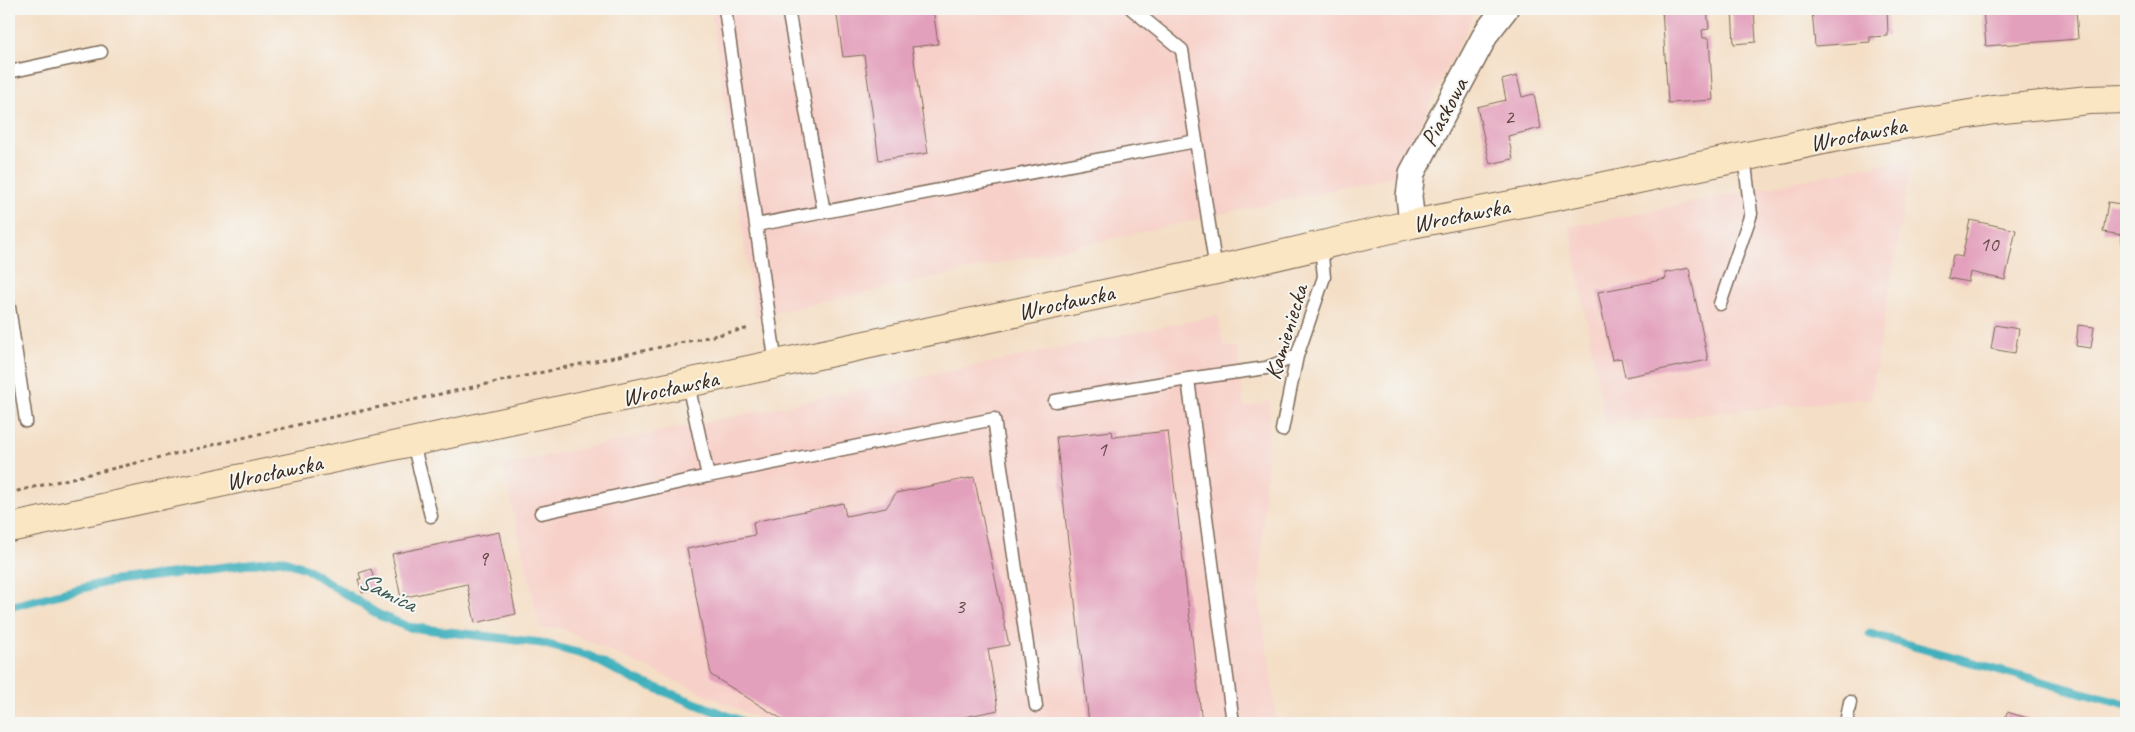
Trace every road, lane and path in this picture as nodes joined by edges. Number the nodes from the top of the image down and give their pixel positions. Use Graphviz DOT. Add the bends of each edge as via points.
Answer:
graph roads {
  1 [pos="725,9"];
  2 [pos="788,9"];
  3 [pos="1132,9"];
  4 [pos="1505,9"];
  5 [pos="100,52"];
  6 [pos="9,72"];
  7 [pos="2126,99"];
  8 [pos="1196,141"];
  9 [pos="1744,156"];
  10 [pos="824,212"];
  11 [pos="1412,224"];
  12 [pos="756,225"];
  13 [pos="1321,245"];
  14 [pos="1216,270"];
  15 [pos="1720,304"];
  16 [pos="9,307"];
  17 [pos="770,326"];
  18 [pos="1297,356"];
  19 [pos="776,366"];
  20 [pos="1188,379"];
  21 [pos="688,384"];
  22 [pos="1055,402"];
  23 [pos="26,420"];
  24 [pos="1282,430"];
  25 [pos="413,443"];
  26 [pos="708,476"];
  27 [pos="9,493"];
  28 [pos="541,514"];
  29 [pos="431,516"];
  30 [pos="9,528"];
  31 [pos="1850,702"];
  32 [pos="1036,706"];
  33 [pos="1233,723"];
  34 [pos="1846,723"];
  1 -- 12 [label="lane"];
  2 -- 10 [label="lane"];
  3 -- 8 [label="lane" via="1182,50"];
  4 -- 11 [label="street, Piaskowa" via="1482,41 1412,173 1409,196"];
  5 -- 6 [label="lane"];
  7 -- 9 [label="main road, Wrocławska" via="1994,110 1866,131"];
  8 -- 10 [label="lane"];
  8 -- 14 [label="lane"];
  9 -- 11 [label="main road, Wrocławska"];
  9 -- 15 [label="lane" via="1751,214"];
  10 -- 12 [label="lane"];
  11 -- 13 [label="main road, Wrocławska"];
  12 -- 17 [label="lane"];
  13 -- 14 [label="main road, Wrocławska"];
  13 -- 18 [label="lane, Kamieniecka" via="1324,277"];
  14 -- 19 [label="main road, Wrocławska"];
  16 -- 23 [label="lane"];
  17 -- 19 [label="lane"];
  17 -- 27 [label="path" via="740,328 314,421"];
  18 -- 20 [label="lane" via="1266,368"];
  18 -- 24 [label="lane, Kamieniecka"];
  19 -- 21 [label="main road, Wrocławska"];
  20 -- 22 [label="lane"];
  20 -- 33 [label="lane"];
  21 -- 25 [label="main road, Wrocławska"];
  21 -- 26 [label="lane"];
  25 -- 29 [label="lane"];
  25 -- 30 [label="main road, Wrocławska"];
  26 -- 28 [label="lane"];
  26 -- 32 [label="lane" via="994,420"];
  31 -- 34 [label="lane"];
}
